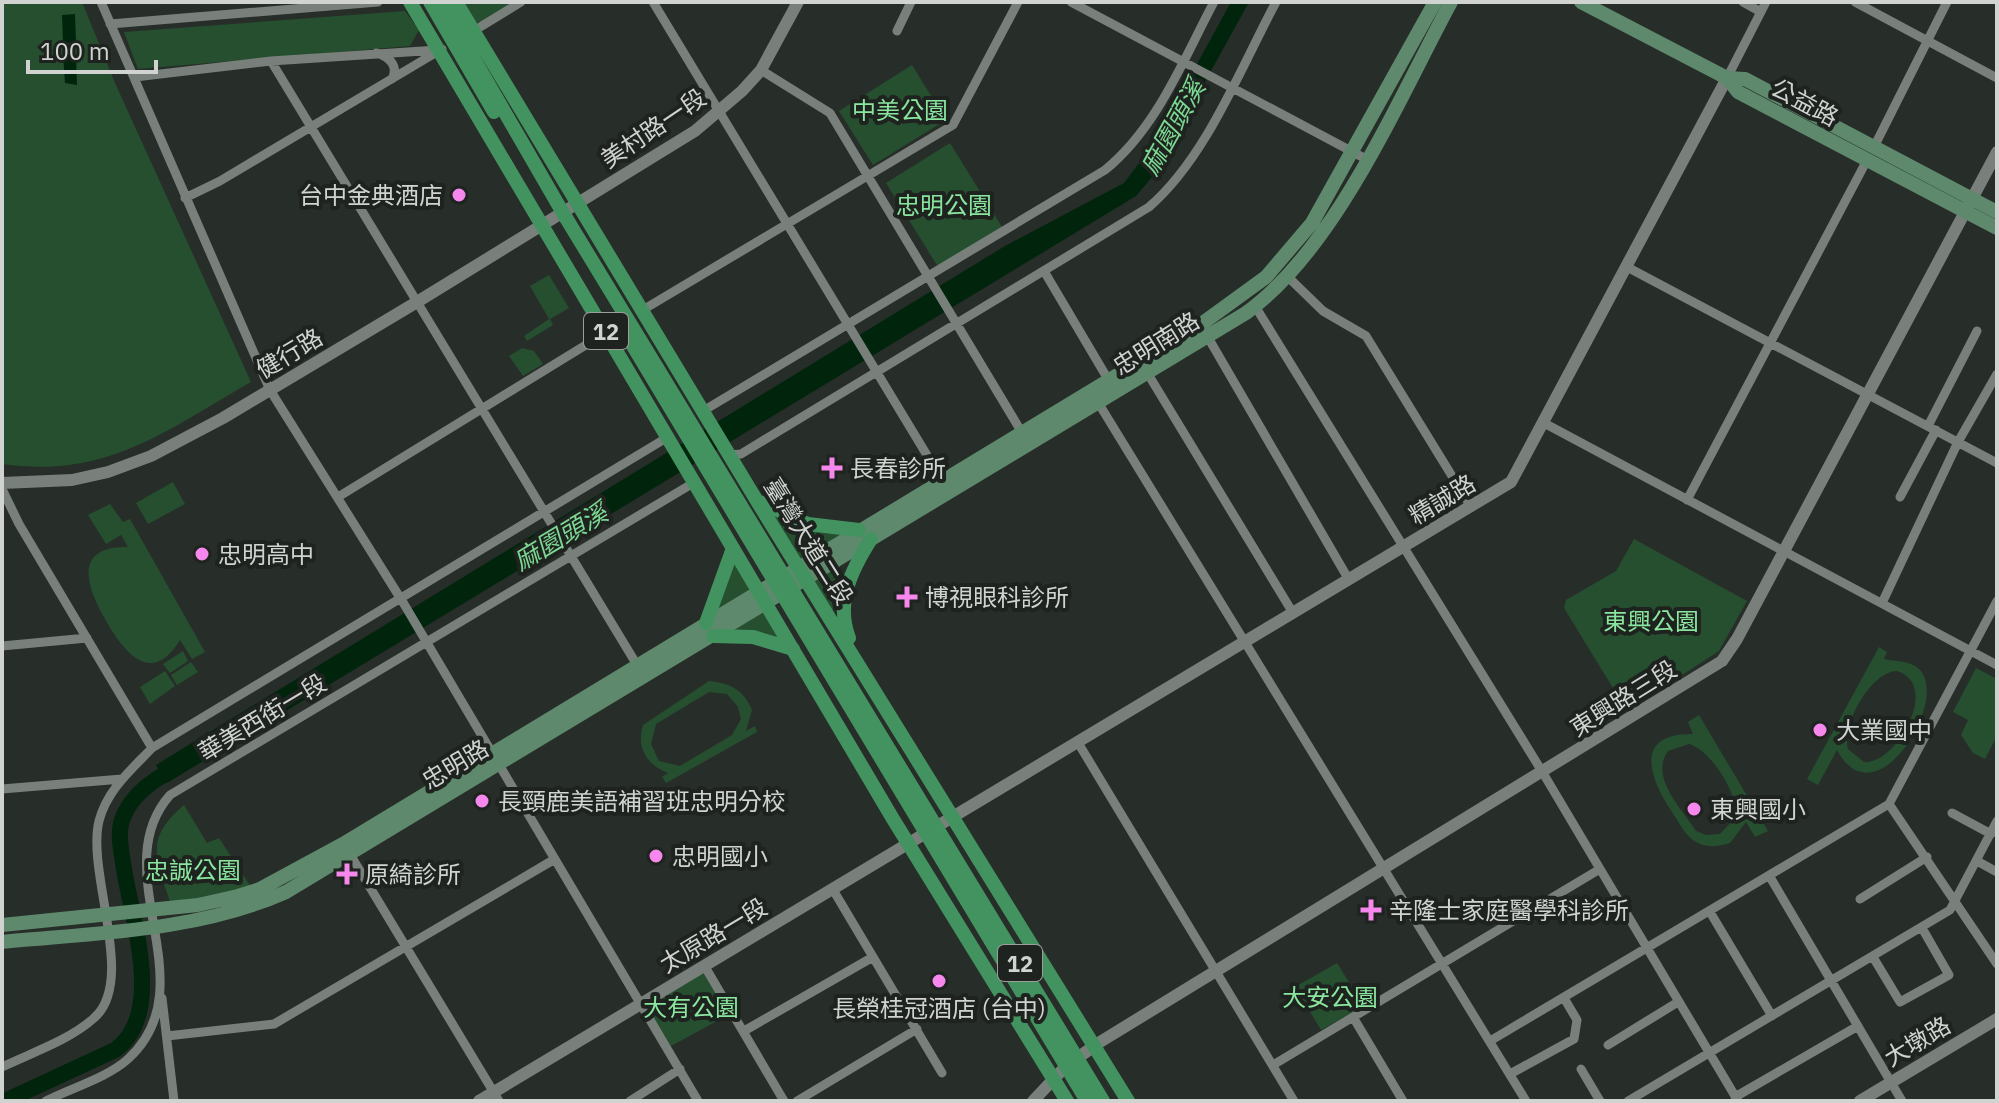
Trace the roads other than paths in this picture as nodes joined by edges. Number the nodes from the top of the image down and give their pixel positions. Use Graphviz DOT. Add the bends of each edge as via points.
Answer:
graph roads {
  1 [pos="101,2"];
  2 [pos="238,2"];
  3 [pos="378,2"];
  4 [pos="410,2"];
  5 [pos="430,2"];
  6 [pos="441,2"];
  7 [pos="456,2"];
  8 [pos="521,2"];
  9 [pos="653,2"];
  10 [pos="798,2"];
  11 [pos="911,2"];
  12 [pos="1018,2"];
  13 [pos="1071,2"];
  14 [pos="1214,2"];
  15 [pos="1276,2"];
  16 [pos="1435,2"];
  17 [pos="1451,2"];
  18 [pos="1581,2"];
  19 [pos="1743,2"];
  20 [pos="1855,2"];
  21 [pos="1947,2"];
  22 [pos="1764,7"];
  23 [pos="244,12"];
  24 [pos="110,24"];
  25 [pos="897,31"];
  26 [pos="458,41"];
  27 [pos="1930,42"];
  28 [pos="373,52"];
  29 [pos="271,61"];
  30 [pos="1184,62"];
  31 [pos="761,70"];
  32 [pos="135,77"];
  33 [pos="1727,78"];
  34 [pos="1997,78"];
  35 [pos="392,79"];
  36 [pos="1227,84"];
  37 [pos="718,113"];
  38 [pos="311,126"];
  39 [pos="1997,152"];
  40 [pos="1870,154"];
  41 [pos="1360,155"];
  42 [pos="868,178"];
  43 [pos="185,198"];
  44 [pos="577,204"];
  45 [pos="1969,205"];
  46 [pos="1997,212"];
  47 [pos="554,218"];
  48 [pos="787,225"];
  49 [pos="1997,228"];
  50 [pos="1627,267"];
  51 [pos="1044,271"];
  52 [pos="1287,276"];
  53 [pos="930,279"];
  54 [pos="417,302"];
  55 [pos="1255,306"];
  56 [pos="641,311"];
  57 [pos="955,322"];
  58 [pos="850,327"];
  59 [pos="1204,331"];
  60 [pos="1977,331"];
  61 [pos="607,332"];
  62 [pos="1772,341"];
  63 [pos="875,368"];
  64 [pos="1148,374"];
  65 [pos="1997,374"];
  66 [pos="1109,381"];
  67 [pos="270,390"];
  68 [pos="1868,394"];
  69 [pos="1099,404"];
  70 [pos="483,408"];
  71 [pos="703,411"];
  72 [pos="1544,423"];
  73 [pos="1932,428"];
  74 [pos="668,437"];
  75 [pos="1026,439"];
  76 [pos="1958,442"];
  77 [pos="1997,463"];
  78 [pos="718,464"];
  79 [pos="695,482"];
  80 [pos="2,483"];
  81 [pos="946,487"];
  82 [pos="2,489"];
  83 [pos="338,497"];
  84 [pos="1900,497"];
  85 [pos="1687,500"];
  86 [pos="757,501"];
  87 [pos="1471,507"];
  88 [pos="546,514"];
  89 [pos="859,530"];
  90 [pos="871,539"];
  91 [pos="733,548"];
  92 [pos="1402,549"];
  93 [pos="1784,551"];
  94 [pos="571,554"];
  95 [pos="803,573"];
  96 [pos="1349,580"];
  97 [pos="783,586"];
  98 [pos="763,598"];
  99 [pos="402,601"];
  100 [pos="1997,601"];
  101 [pos="1882,603"];
  102 [pos="1293,613"];
  103 [pos="709,629"];
  104 [pos="87,638"];
  105 [pos="425,641"];
  106 [pos="1244,642"];
  107 [pos="2,646"];
  108 [pos="793,649"];
  109 [pos="1971,650"];
  110 [pos="637,665"];
  111 [pos="1997,665"];
  112 [pos="861,668"];
  113 [pos="1077,741"];
  114 [pos="152,748"];
  115 [pos="495,759"];
  116 [pos="1543,773"];
  117 [pos="122,779"];
  118 [pos="2,789"];
  119 [pos="1889,804"];
  120 [pos="1952,813"];
  121 [pos="953,816"];
  122 [pos="1997,821"];
  123 [pos="930,830"];
  124 [pos="1991,834"];
  125 [pos="908,843"];
  126 [pos="346,848"];
  127 [pos="1927,857"];
  128 [pos="555,859"];
  129 [pos="1977,861"];
  130 [pos="1385,867"];
  131 [pos="1600,869"];
  132 [pos="1997,872"];
  133 [pos="1770,877"];
  134 [pos="832,888"];
  135 [pos="1860,899"];
  136 [pos="1956,901"];
  137 [pos="150,908"];
  138 [pos="1710,912"];
  139 [pos="108,913"];
  140 [pos="2,925"];
  141 [pos="152,925"];
  142 [pos="1922,928"];
  143 [pos="113,930"];
  144 [pos="2,942"];
  145 [pos="406,946"];
  146 [pos="1647,949"];
  147 [pos="873,957"];
  148 [pos="1873,957"];
  149 [pos="1443,963"];
  150 [pos="1997,964"];
  151 [pos="704,965"];
  152 [pos="1218,972"];
  153 [pos="1832,981"];
  154 [pos="161,990"];
  155 [pos="1564,998"];
  156 [pos="1678,1002"];
  157 [pos="642,1003"];
  158 [pos="1772,1016"];
  159 [pos="1353,1017"];
  160 [pos="1997,1019"];
  161 [pos="1858,1026"];
  162 [pos="917,1029"];
  163 [pos="744,1031"];
  164 [pos="167,1036"];
  165 [pos="1490,1041"];
  166 [pos="1608,1045"];
  167 [pos="1093,1047"];
  168 [pos="1709,1054"];
  169 [pos="1072,1062"];
  170 [pos="1273,1065"];
  171 [pos="2,1067"];
  172 [pos="680,1069"];
  173 [pos="1581,1069"];
  174 [pos="942,1073"];
  175 [pos="1510,1074"];
  176 [pos="1054,1081"];
  177 [pos="1891,1083"];
  178 [pos="497,1096"];
  179 [pos="1736,1099"];
  180 [pos="46,1101"];
  181 [pos="174,1101"];
  182 [pos="479,1101"];
  183 [pos="630,1101"];
  184 [pos="698,1101"];
  185 [pos="784,1101"];
  186 [pos="797,1101"];
  187 [pos="1033,1101"];
  188 [pos="1067,1101"];
  189 [pos="1087,1101"];
  190 [pos="1103,1101"];
  191 [pos="1128,1101"];
  192 [pos="1294,1101"];
  193 [pos="1403,1101"];
  194 [pos="1526,1101"];
  195 [pos="1600,1101"];
  196 [pos="1628,1101"];
  197 [pos="1860,1101"];
  198 [pos="1902,1101"];
  1 -- 24 [label="street"];
  2 -- 23 [label="street"];
  3 -- 23 [label="street"];
  4 -- 26 [label="main road, 臺灣大道二段 / 12"];
  5 -- 26 [label="main road, 臺灣大道二段 / 12"];
  6 -- 26 [label="main road, 臺灣大道二段 / 12"];
  7 -- 26 [label="main road, 臺灣大道二段 / 12"];
  8 -- 26 [label="street"];
  9 -- 37 [label="street"];
  10 -- 31 [label="street, 美村路一段"];
  11 -- 25 [label="street"];
  12 -- 42 [label="street" via="953,125"];
  13 -- 30 [label="street"];
  14 -- 30 [label="street"];
  15 -- 36 [label="street"];
  16 -- 41 [label="main road, 忠明南路"];
  17 -- 41 [label="main road, 忠明南路"];
  18 -- 33 [label="main road, 公益路"];
  19 -- 22 [label="street"];
  20 -- 27 [label="street"];
  21 -- 27 [label="street"];
  22 -- 33 [label="street, 精誠路"];
  23 -- 24 [label="street"];
  24 -- 32 [label="street"];
  26 -- 28 [label="street"];
  26 -- 35 [label="street"];
  26 -- 44 [label="main road, 臺灣大道二段 / 12"];
  26 -- 47 [label="main road, 臺灣大道二段 / 12"];
  26 -- 47 [label="main road, 臺灣大道二段 / 12"];
  27 -- 34 [label="street"];
  27 -- 40 [label="street"];
  28 -- 29 [label="street"];
  28 -- 35 [label="street" via="391,62"];
  29 -- 32 [label="street"];
  29 -- 38 [label="street"];
  30 -- 36 [label="street"];
  30 -- 53 [label="street" via="1126,153"];
  31 -- 37 [label="street, 美村路一段"];
  31 -- 42 [label="street" via="830,113"];
  32 -- 43 [label="street"];
  33 -- 40 [label="main road, 公益路" via="1738,92"];
  33 -- 50 [label="street, 精誠路"];
  35 -- 38 [label="street"];
  36 -- 41 [label="street"];
  36 -- 51 [label="street" via="1192,160 1169,190"];
  37 -- 44 [label="street, 美村路一段"];
  37 -- 48 [label="street"];
  38 -- 43 [label="street"];
  38 -- 54 [label="street"];
  39 -- 45 [label="street, 東興路三段"];
  40 -- 45 [label="main road, 公益路"];
  40 -- 62 [label="street"];
  41 -- 52 [label="main road, 忠明南路" via="1325,230"];
  41 -- 59 [label="main road, 忠明南路" via="1282,260"];
  42 -- 48 [label="street"];
  42 -- 53 [label="street"];
  43 -- 67 [label="street"];
  44 -- 47 [label="street, 健行路"];
  44 -- 56 [label="main road, 臺灣大道二段 / 12"];
  45 -- 46 [label="main road"];
  45 -- 49 [label="main road"];
  45 -- 68 [label="street, 東興路三段"];
  47 -- 54 [label="street, 健行路"];
  47 -- 61 [label="main road, 臺灣大道二段 / 12"];
  47 -- 78 [label="main road, 臺灣大道二段 / 12" via="686,424"];
  48 -- 56 [label="street"];
  48 -- 58 [label="street"];
  50 -- 62 [label="street"];
  50 -- 72 [label="street, 精誠路"];
  51 -- 57 [label="street"];
  51 -- 66 [label="street"];
  52 -- 55 [label="main road, 忠明南路"];
  52 -- 87 [label="street" via="1323,311 1366,336"];
  53 -- 57 [label="street"];
  53 -- 58 [label="street"];
  54 -- 67 [label="street, 健行路"];
  54 -- 70 [label="street"];
  55 -- 59 [label="main road, 忠明南路"];
  55 -- 92 [label="street"];
  56 -- 71 [label="main road, 臺灣大道二段 / 12"];
  57 -- 63 [label="street"];
  57 -- 75 [label="street"];
  58 -- 63 [label="street"];
  58 -- 71 [label="street"];
  59 -- 64 [label="main road, 忠明南路"];
  59 -- 66 [label="main road, 忠明南路"];
  59 -- 96 [label="street"];
  60 -- 73 [label="street"];
  61 -- 70 [label="street"];
  61 -- 74 [label="main road, 臺灣大道二段 / 12"];
  62 -- 68 [label="street"];
  62 -- 85 [label="street"];
  63 -- 78 [label="street"];
  63 -- 81 [label="street"];
  64 -- 69 [label="main road, 忠明南路"];
  64 -- 102 [label="street"];
  65 -- 76 [label="street"];
  66 -- 75 [label="main road, 忠明南路"];
  67 -- 80 [label="street, 健行路" via="163,450 115,470 72,480"];
  67 -- 83 [label="street"];
  68 -- 73 [label="street"];
  68 -- 93 [label="street, 東興路三段"];
  69 -- 75 [label="main road, 忠明南路"];
  69 -- 106 [label="street"];
  70 -- 83 [label="street"];
  70 -- 88 [label="street"];
  71 -- 78 [label="main road, 臺灣大道二段 / 12"];
  72 -- 85 [label="street"];
  72 -- 87 [label="street, 精誠路" via="1511,482"];
  73 -- 76 [label="street"];
  73 -- 84 [label="street"];
  74 -- 79 [label="main road, 臺灣大道二段 / 12"];
  74 -- 88 [label="street"];
  75 -- 81 [label="main road, 忠明南路"];
  76 -- 77 [label="street"];
  76 -- 101 [label="street"];
  78 -- 86 [label="main road, 臺灣大道二段 / 12"];
  78 -- 97 [label="main road, 臺灣大道二段 / 12"];
  79 -- 91 [label="main road, 臺灣大道二段 / 12"];
  79 -- 94 [label="street, 華美西街一段"];
  81 -- 89 [label="main road, 忠明南路"];
  81 -- 90 [label="main road, 忠明南路"];
  82 -- 104 [label="street"];
  83 -- 99 [label="street"];
  85 -- 93 [label="street"];
  86 -- 89 [label="main road" via="808,524"];
  86 -- 95 [label="main road, 臺灣大道二段 / 12"];
  87 -- 92 [label="street, 精誠路"];
  88 -- 94 [label="street"];
  88 -- 99 [label="street"];
  89 -- 95 [label="main road, 忠明南路"];
  90 -- 95 [label="main road, 忠明南路"];
  90 -- 112 [label="main road" via="851,570 844,604 843,623"];
  91 -- 98 [label="main road, 臺灣大道二段 / 12"];
  91 -- 103 [label="main road"];
  92 -- 96 [label="street, 精誠路"];
  92 -- 116 [label="street"];
  93 -- 101 [label="street"];
  93 -- 116 [label="street, 東興路三段" via="1722,661"];
  94 -- 105 [label="street, 華美西街一段"];
  94 -- 110 [label="street"];
  95 -- 97 [label="main road, 忠明南路"];
  95 -- 112 [label="main road, 臺灣大道二段 / 12"];
  96 -- 102 [label="street, 精誠路"];
  97 -- 98 [label="main road, 忠明南路"];
  97 -- 123 [label="main road, 臺灣大道二段 / 12"];
  98 -- 103 [label="main road, 忠明路"];
  98 -- 108 [label="main road, 臺灣大道二段 / 12"];
  99 -- 105 [label="street"];
  99 -- 114 [label="street"];
  100 -- 109 [label="street"];
  101 -- 109 [label="street"];
  102 -- 106 [label="street, 精誠路"];
  103 -- 108 [label="main road"];
  103 -- 110 [label="main road, 忠明路"];
  103 -- 115 [label="main road, 忠明路"];
  104 -- 107 [label="street"];
  104 -- 114 [label="street"];
  105 -- 115 [label="street"];
  105 -- 137 [label="street, 華美西街一段" via="170,795 156,811 146,841"];
  106 -- 113 [label="street, 精誠路"];
  106 -- 130 [label="street"];
  108 -- 125 [label="main road, 臺灣大道二段 / 12"];
  109 -- 111 [label="street"];
  109 -- 119 [label="street"];
  110 -- 115 [label="main road, 忠明路"];
  112 -- 121 [label="main road, 臺灣大道二段 / 12"];
  113 -- 121 [label="street, 精誠路"];
  113 -- 152 [label="street"];
  114 -- 117 [label="street"];
  115 -- 126 [label="main road, 忠明路"];
  115 -- 128 [label="street"];
  116 -- 130 [label="street, 東興路三段"];
  116 -- 131 [label="street"];
  117 -- 118 [label="street"];
  117 -- 139 [label="street" via="98,824 96,846"];
  119 -- 127 [label="street"];
  119 -- 133 [label="street"];
  120 -- 124 [label="street"];
  121 -- 123 [label="street, 精誠路"];
  121 -- 167 [label="main road, 臺灣大道二段 / 12"];
  122 -- 124 [label="street"];
  123 -- 125 [label="street, 太原路一段"];
  123 -- 169 [label="main road, 臺灣大道二段 / 12"];
  124 -- 129 [label="street"];
  125 -- 134 [label="street, 太原路一段"];
  125 -- 176 [label="main road, 臺灣大道二段 / 12"];
  126 -- 137 [label="main road, 忠明路" via="249,893 198,905"];
  126 -- 141 [label="main road, 忠明路" via="286,892 249,908"];
  126 -- 145 [label="street"];
  127 -- 135 [label="street"];
  127 -- 136 [label="street"];
  128 -- 145 [label="street"];
  128 -- 157 [label="street"];
  129 -- 132 [label="street"];
  129 -- 136 [label="street"];
  130 -- 149 [label="street"];
  130 -- 152 [label="street, 東興路三段"];
  131 -- 146 [label="street"];
  131 -- 149 [label="street"];
  133 -- 138 [label="street"];
  133 -- 153 [label="street"];
  134 -- 147 [label="street"];
  134 -- 151 [label="street, 太原路一段"];
  136 -- 142 [label="street"];
  136 -- 150 [label="street"];
  137 -- 139 [label="main road, 忠明路"];
  137 -- 141 [label="street, 華美西街一段"];
  138 -- 146 [label="street"];
  138 -- 158 [label="street"];
  139 -- 140 [label="main road"];
  139 -- 143 [label="street"];
  141 -- 143 [label="main road, 忠明路"];
  141 -- 154 [label="street, 華美西街一段"];
  142 -- 148 [label="street"];
  142 -- 148 [label="street" via="1949,975 1900,1002"];
  143 -- 144 [label="main road"];
  143 -- 171 [label="street" via="109,993 100,1012"];
  145 -- 164 [label="street" via="274,1024"];
  145 -- 178 [label="street"];
  146 -- 155 [label="street"];
  146 -- 156 [label="street"];
  147 -- 162 [label="street"];
  147 -- 163 [label="street"];
  148 -- 153 [label="street"];
  149 -- 159 [label="street"];
  149 -- 165 [label="street"];
  151 -- 157 [label="street, 太原路一段"];
  151 -- 163 [label="street"];
  152 -- 167 [label="street, 東興路三段"];
  152 -- 170 [label="street"];
  153 -- 158 [label="street"];
  153 -- 161 [label="street"];
  154 -- 164 [label="street"];
  154 -- 180 [label="street, 華美西街一段" via="152,1027 124,1062"];
  155 -- 165 [label="street"];
  155 -- 175 [label="street" via="1577,1020 1574,1039"];
  156 -- 166 [label="street"];
  156 -- 168 [label="street"];
  157 -- 172 [label="street"];
  157 -- 178 [label="street, 太原路一段"];
  158 -- 168 [label="street"];
  159 -- 170 [label="street"];
  159 -- 193 [label="street"];
  160 -- 177 [label="street, 大墩路"];
  161 -- 177 [label="street"];
  161 -- 179 [label="street"];
  162 -- 174 [label="street"];
  162 -- 186 [label="street"];
  163 -- 185 [label="street"];
  164 -- 181 [label="street"];
  165 -- 175 [label="street"];
  167 -- 169 [label="street, 東興路三段"];
  167 -- 191 [label="main road, 臺灣大道二段 / 12"];
  168 -- 179 [label="street"];
  168 -- 196 [label="street"];
  169 -- 176 [label="street, 東興路三段"];
  169 -- 189 [label="main road, 臺灣大道二段 / 12"];
  169 -- 190 [label="main road, 臺灣大道二段 / 12"];
  170 -- 192 [label="street"];
  172 -- 183 [label="street"];
  172 -- 184 [label="street"];
  173 -- 195 [label="street"];
  175 -- 194 [label="street"];
  176 -- 187 [label="street, 東興路三段"];
  176 -- 188 [label="main road, 臺灣大道二段 / 12"];
  177 -- 197 [label="street, 大墩路"];
  177 -- 198 [label="street"];
  178 -- 182 [label="street, 太原路一段"];
}
